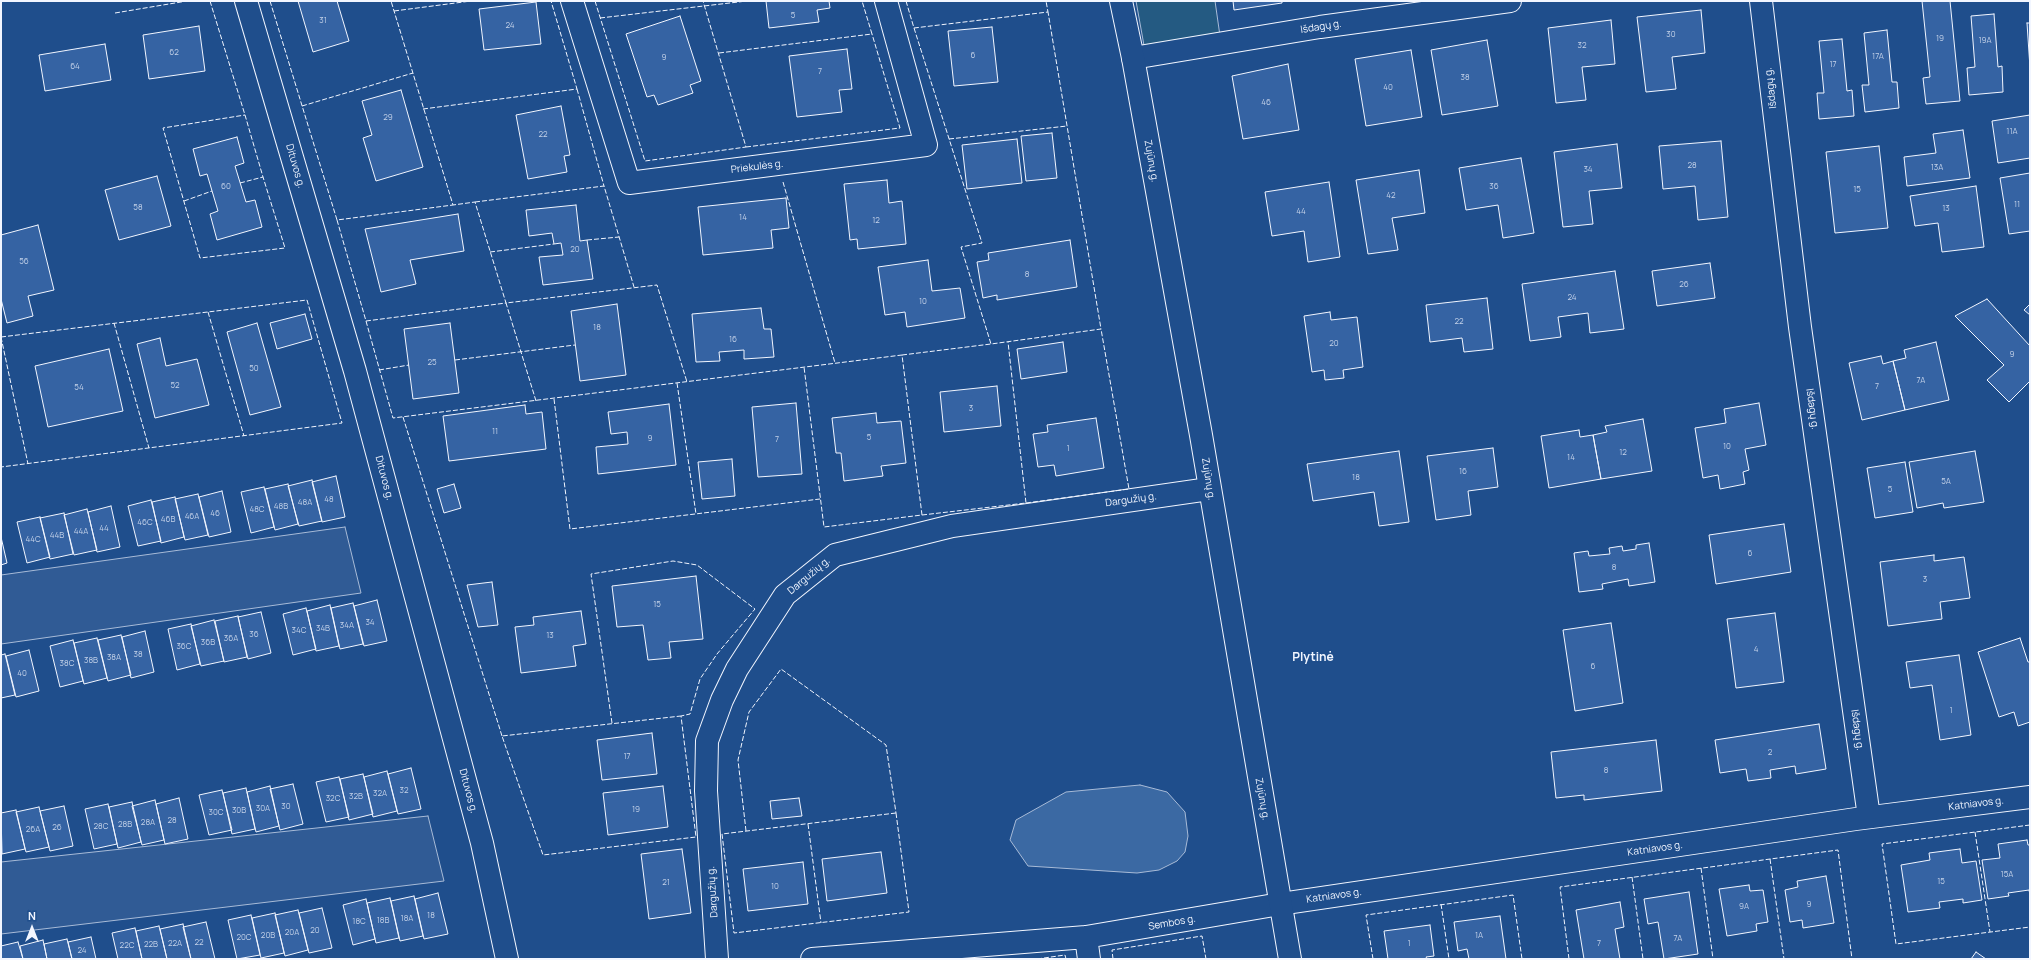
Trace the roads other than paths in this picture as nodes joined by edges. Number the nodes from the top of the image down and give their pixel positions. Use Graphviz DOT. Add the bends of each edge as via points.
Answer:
graph roads {
  1 [pos="246,1"];
  2 [pos="572,1"];
  3 [pos="886,1"];
  4 [pos="1121,1"];
  5 [pos="1510,1"];
  6 [pos="1761,1"];
  7 [pos="1133,58"];
  8 [pos="1209,488"];
  9 [pos="2030,797"];
  10 [pos="1869,817"];
  11 [pos="1280,904"];
  12 [pos="1086,937"];
  13 [pos="506,959"];
  14 [pos="717,959"];
  15 [pos="812,959"];
  16 [pos="1089,959"];
  17 [pos="1290,959"];
  1 -- 13 [label="street, Dituvos g." via="355,371 482,843"];
  2 -- 3 [label="street, Priekulės g." via="629,183 926,145"];
  4 -- 7 [label="street, Zujūnų g."];
  5 -- 7 [label="street, Išdagų g." via="1320,27"];
  6 -- 10 [label="street, Išdagų g." via="1800,327"];
  7 -- 8 [label="street, Zujūnų g."];
  8 -- 11 [label="street, Zujūnų g."];
  8 -- 14 [label="street, Dargužių g." via="952,526 849,551 835,555 785,595 737,668 707,741 706,791"];
  9 -- 10 [label="street, Katniavos g."];
  10 -- 11 [label="street, Katniavos g."];
  11 -- 12 [label="street, Sembos g."];
  11 -- 17 [label="street, Zujūnų g."];
  12 -- 15 [label="street, Sembos g."];
  12 -- 16 [label="street"];
}
